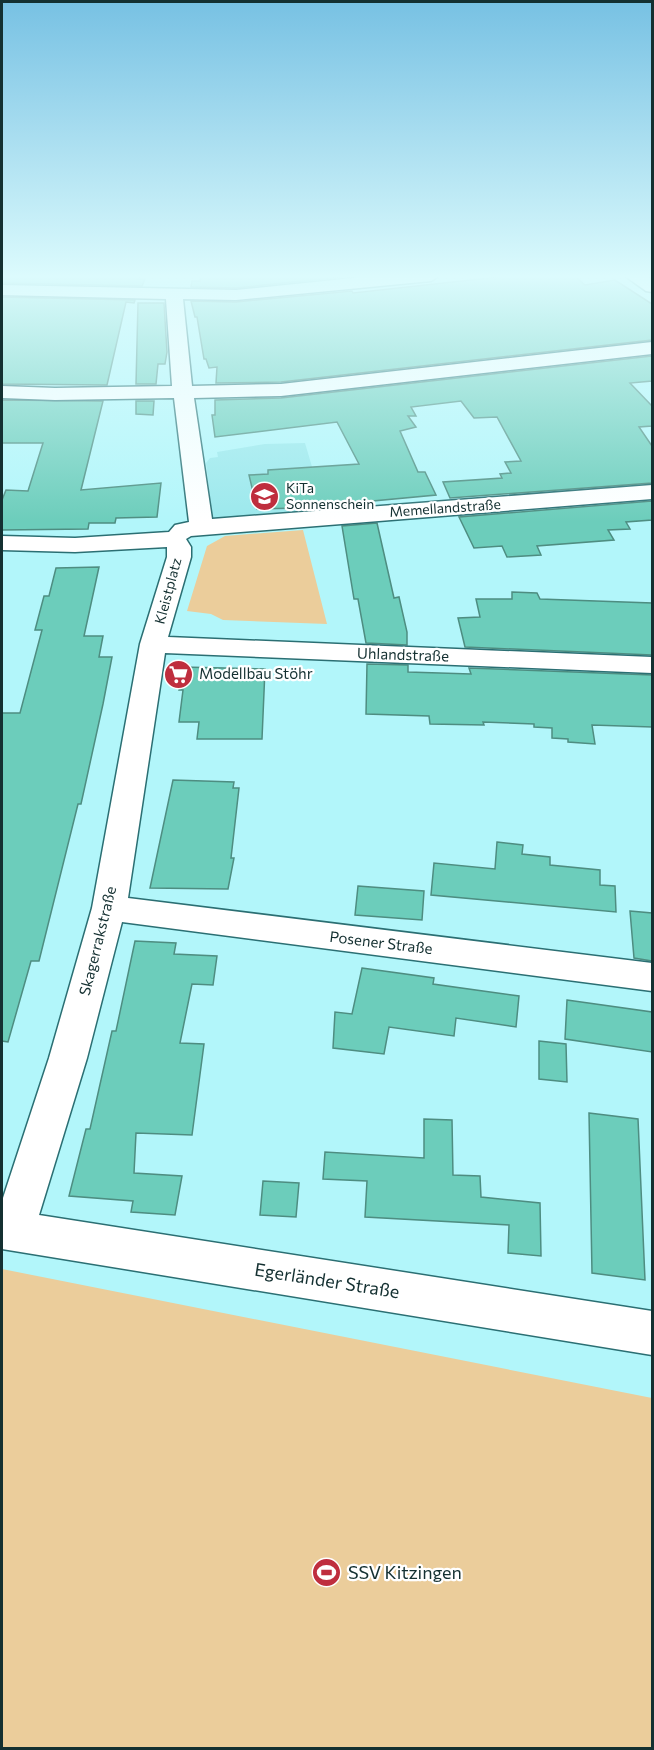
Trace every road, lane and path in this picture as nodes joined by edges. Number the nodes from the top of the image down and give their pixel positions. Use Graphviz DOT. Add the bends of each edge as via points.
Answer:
graph roads {
  1 [pos="180,358"];
  2 [pos="567,358"];
  3 [pos="2,392"];
  4 [pos="183,393"];
  5 [pos="652,492"];
  6 [pos="201,526"];
  7 [pos="174,539"];
  8 [pos="2,543"];
  9 [pos="153,644"];
  10 [pos="652,665"];
  11 [pos="109,908"];
  12 [pos="652,977"];
  13 [pos="7,1230"];
  14 [pos="652,1333"];
  1 -- 4 [label="street"];
  2 -- 4 [label="street" via="281,390"];
  3 -- 4 [label="street"];
  4 -- 6 [label="street"];
  5 -- 6 [label="street, Memellandstraße"];
  6 -- 7 [label="street" via="183,530"];
  7 -- 8 [label="street" via="75,545"];
  7 -- 9 [label="street, Kleistplatz" via="179,557"];
  9 -- 10 [label="street, Uhlandstraße"];
  9 -- 11 [label="street, Skagerrakstraße"];
  11 -- 12 [label="street, Posener Straße"];
  11 -- 13 [label="street, Skagerrakstraße" via="68,1058"];
  13 -- 14 [label="street, Egerländer Straße"];
}
